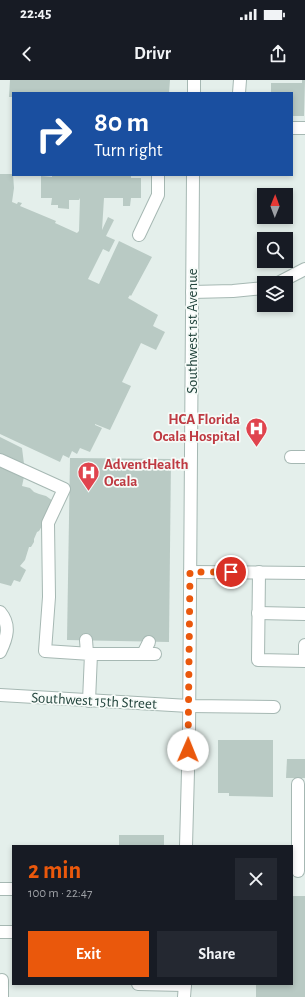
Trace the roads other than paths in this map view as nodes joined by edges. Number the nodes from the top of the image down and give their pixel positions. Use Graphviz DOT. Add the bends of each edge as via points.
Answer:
graph roads {
  1 [pos="194,80"];
  2 [pos="240,80"];
  3 [pos="194,92"];
  4 [pos="239,92"];
  5 [pos="293,128"];
  6 [pos="305,128"];
  7 [pos="158,176"];
  8 [pos="193,176"];
  9 [pos="139,235"];
  10 [pos="305,269"];
  11 [pos="292,276"];
  12 [pos="257,289"];
  13 [pos="192,292"];
  14 [pos="291,457"];
  15 [pos="305,457"];
  16 [pos="0,460"];
  17 [pos="190,572"];
  18 [pos="259,572"];
  19 [pos="305,573"];
  20 [pos="0,612"];
  21 [pos="258,613"];
  22 [pos="305,614"];
  23 [pos="86,640"];
  24 [pos="149,642"];
  25 [pos="305,645"];
  26 [pos="0,652"];
  27 [pos="89,654"];
  28 [pos="0,695"];
  29 [pos="90,701"];
  30 [pos="189,706"];
  31 [pos="274,707"];
  32 [pos="298,784"];
  33 [pos="186,845"];
  34 [pos="298,871"];
  35 [pos="0,889"];
  36 [pos="12,889"];
  37 [pos="0,932"];
  38 [pos="12,932"];
  39 [pos="5,980"];
  40 [pos="147,985"];
  41 [pos="184,989"];
  42 [pos="2,997"];
  1 -- 3 [label="street"];
  2 -- 4 [label="street"];
  5 -- 6 [label="street"];
  7 -- 9 [label="street" via="158,195"];
  8 -- 13 [label="street, Southwest 1st Avenue"];
  10 -- 11 [label="street"];
  12 -- 13 [label="street"];
  13 -- 17 [label="street, Southwest 1st Avenue"];
  14 -- 15 [label="street"];
  16 -- 27 [label="street" via="64,489 64,501 48,523 50,597 46,651"];
  17 -- 18 [label="street"];
  17 -- 30 [label="street, Southwest 1st Avenue"];
  18 -- 19 [label="street"];
  18 -- 21 [label="street"];
  20 -- 26 [label="street" via="8,626"];
  21 -- 22 [label="street"];
  21 -- 25 [label="street" via="258,660 305,661"];
  23 -- 27 [label="street"];
  24 -- 27 [label="street" via="149,654"];
  27 -- 29 [label="street"];
  28 -- 29 [label="street, Southwest 15th Street"];
  29 -- 30 [label="street, Southwest 15th Street"];
  30 -- 31 [label="street, Southwest 15th Street"];
  30 -- 33 [label="street, Southwest 1st Avenue"];
  32 -- 34 [label="street"];
  35 -- 36 [label="street"];
  37 -- 38 [label="street"];
  39 -- 42 [label="street"];
  40 -- 41 [label="street"];
}
